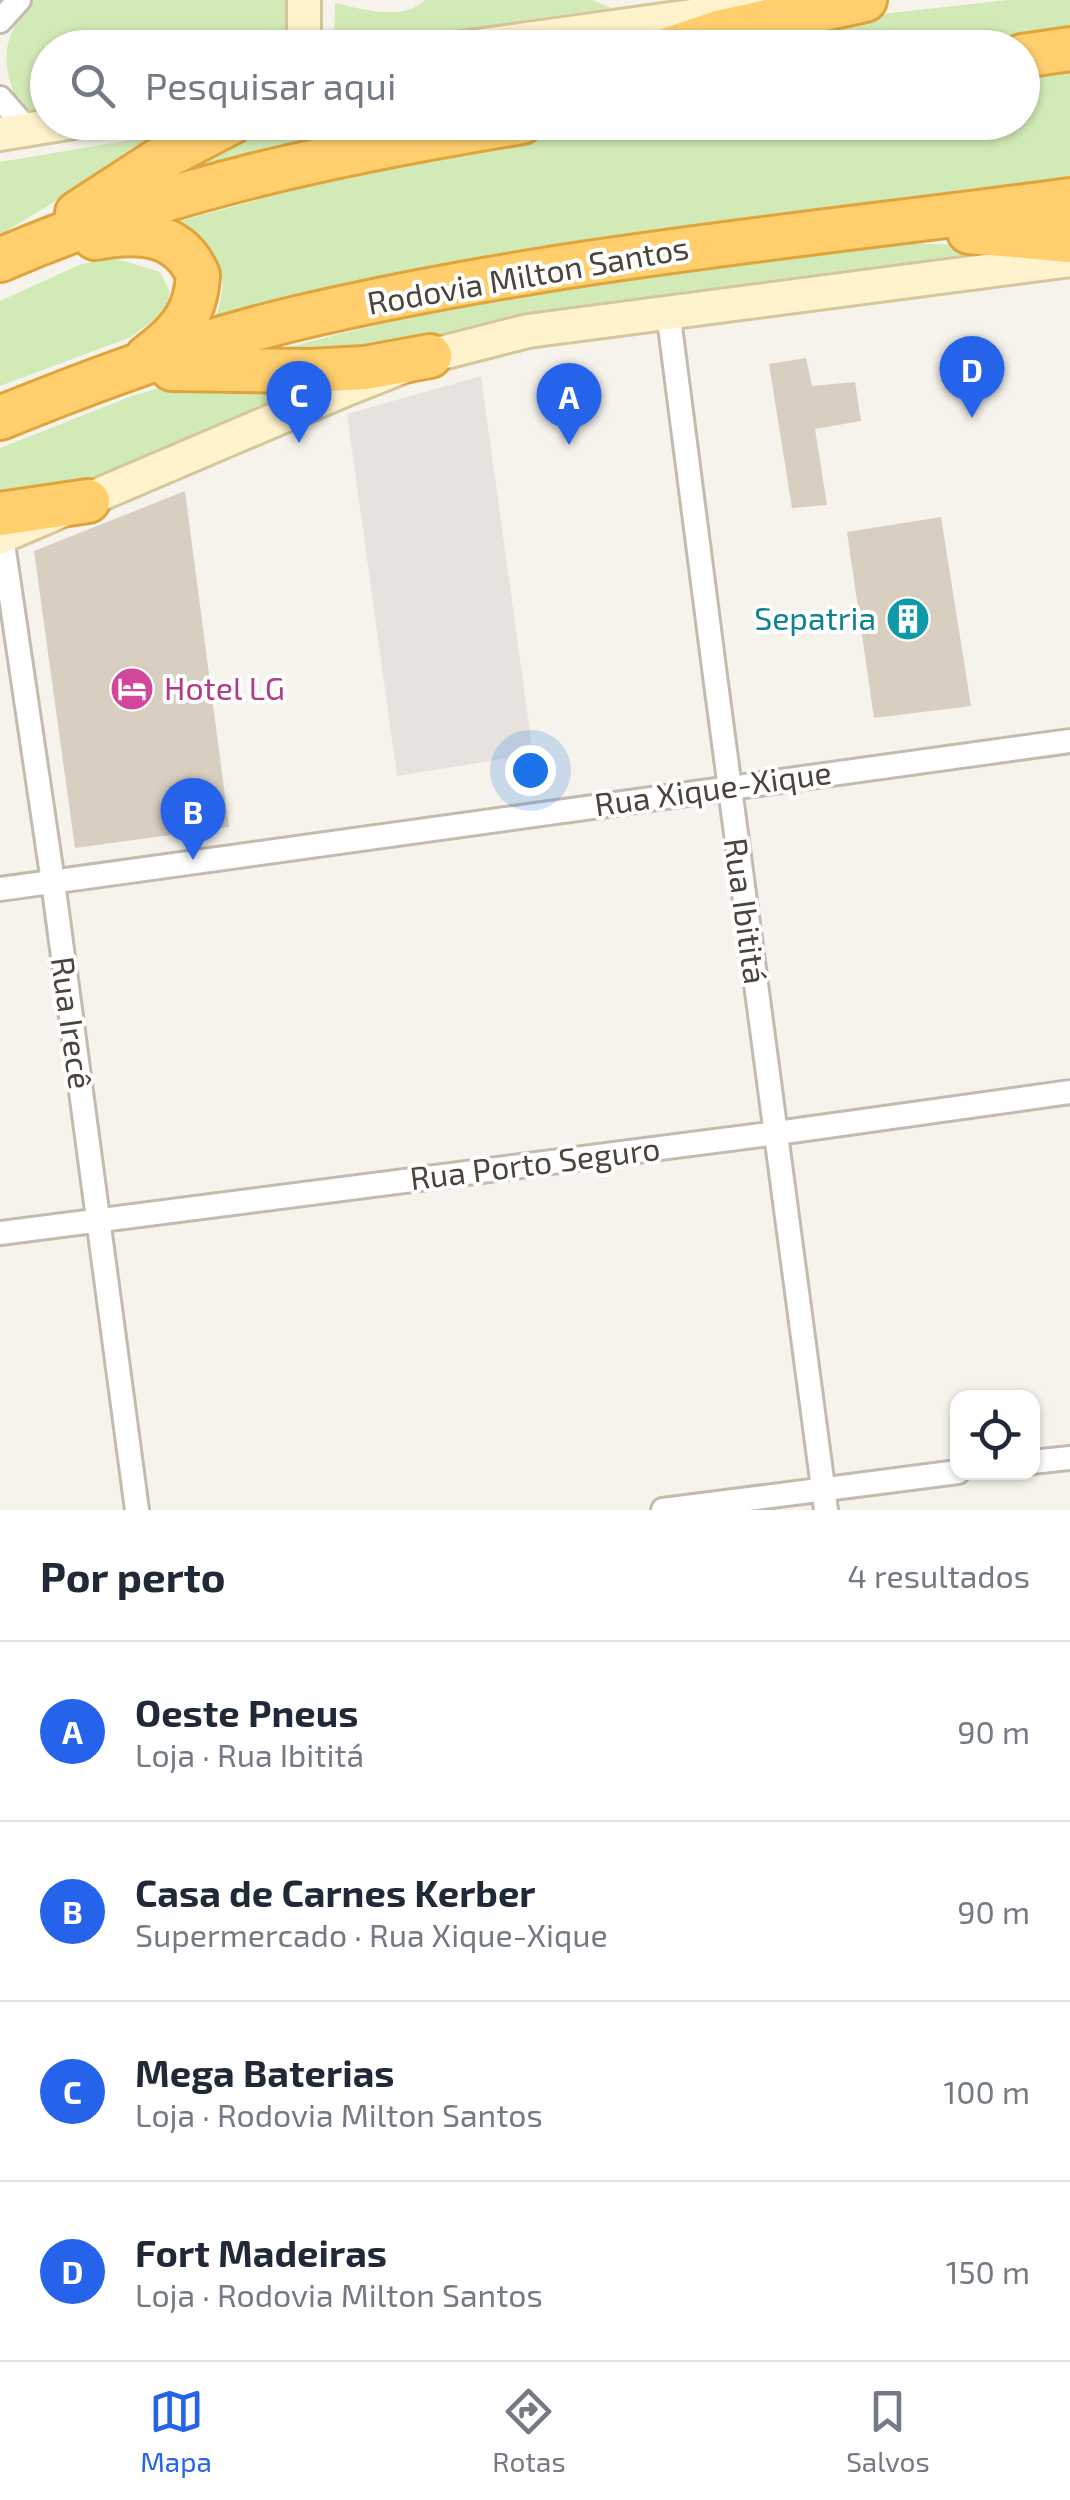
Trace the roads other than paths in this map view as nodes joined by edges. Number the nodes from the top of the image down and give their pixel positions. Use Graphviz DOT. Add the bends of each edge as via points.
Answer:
graph roads {
  1 [pos="19,0"];
  2 [pos="304,0"];
  3 [pos="636,0"];
  4 [pos="829,0"];
  5 [pos="865,0"];
  6 [pos="734,10"];
  7 [pos="0,21"];
  8 [pos="304,30"];
  9 [pos="591,30"];
  10 [pos="727,30"];
  11 [pos="1070,49"];
  12 [pos="1040,53"];
  13 [pos="0,98"];
  14 [pos="14,132"];
  15 [pos="197,140"];
  16 [pos="406,140"];
  17 [pos="412,140"];
  18 [pos="400,142"];
  19 [pos="1070,200"];
  20 [pos="868,228"];
  21 [pos="1070,241"];
  22 [pos="7,258"];
  23 [pos="1070,260"];
  24 [pos="668,311"];
  25 [pos="430,356"];
  26 [pos="134,366"];
  27 [pos="93,382"];
  28 [pos="0,418"];
  29 [pos="88,501"];
  30 [pos="0,531"];
  31 [pos="1070,741"];
  32 [pos="727,786"];
  33 [pos="53,882"];
  34 [pos="0,889"];
  35 [pos="1070,1092"];
  36 [pos="777,1134"];
  37 [pos="98,1220"];
  38 [pos="0,1233"];
  39 [pos="1070,1458"];
  40 [pos="1040,1461"];
  41 [pos="950,1474"];
  42 [pos="825,1500"];
  43 [pos="137,1510"];
  44 [pos="663,1510"];
  1 -- 7 [label="street"];
  2 -- 8 [label="main road"];
  3 -- 6 [label="main road" via="675,10"];
  4 -- 6 [label="main road"];
  5 -- 10 [label="highway"];
  6 -- 9 [label="main road"];
  11 -- 12 [label="highway"];
  13 -- 14 [label="street"];
  15 -- 22 [label="highway"];
  16 -- 18 [label="highway"];
  17 -- 18 [label="highway"];
  18 -- 22 [label="highway" via="156,203"];
  19 -- 20 [label="highway, Rodovia Milton Santos"];
  20 -- 21 [label="highway"];
  20 -- 26 [label="highway, Rodovia Milton Santos" via="584,263 380,300"];
  22 -- 26 [label="highway" via="130,234 182,248 198,275 192,312 178,333"];
  23 -- 24 [label="main road"];
  24 -- 25 [label="main road" via="528,331"];
  24 -- 32 [label="street, Rua Ibititá"];
  25 -- 27 [label="highway" via="310,371 164,369"];
  25 -- 29 [label="main road"];
  26 -- 27 [label="highway, Rodovia Milton Santos"];
  27 -- 28 [label="highway, Rodovia Milton Santos"];
  29 -- 30 [label="highway"];
  30 -- 33 [label="street, Rua Irecê"];
  31 -- 32 [label="street, Rua Xique-Xique"];
  32 -- 33 [label="street, Rua Xique-Xique"];
  32 -- 36 [label="street, Rua Ibititá"];
  33 -- 34 [label="street, Rua Xique-Xique"];
  33 -- 37 [label="street, Rua Irecê"];
  35 -- 36 [label="street, Rua Porto Seguro"];
  36 -- 37 [label="street, Rua Porto Seguro"];
  36 -- 42 [label="street, Rua Ibititá"];
  37 -- 38 [label="street, Rua Porto Seguro"];
  37 -- 43 [label="street, Rua Irecê"];
  39 -- 40 [label="street"];
  41 -- 42 [label="street"];
  42 -- 44 [label="street"];
}
